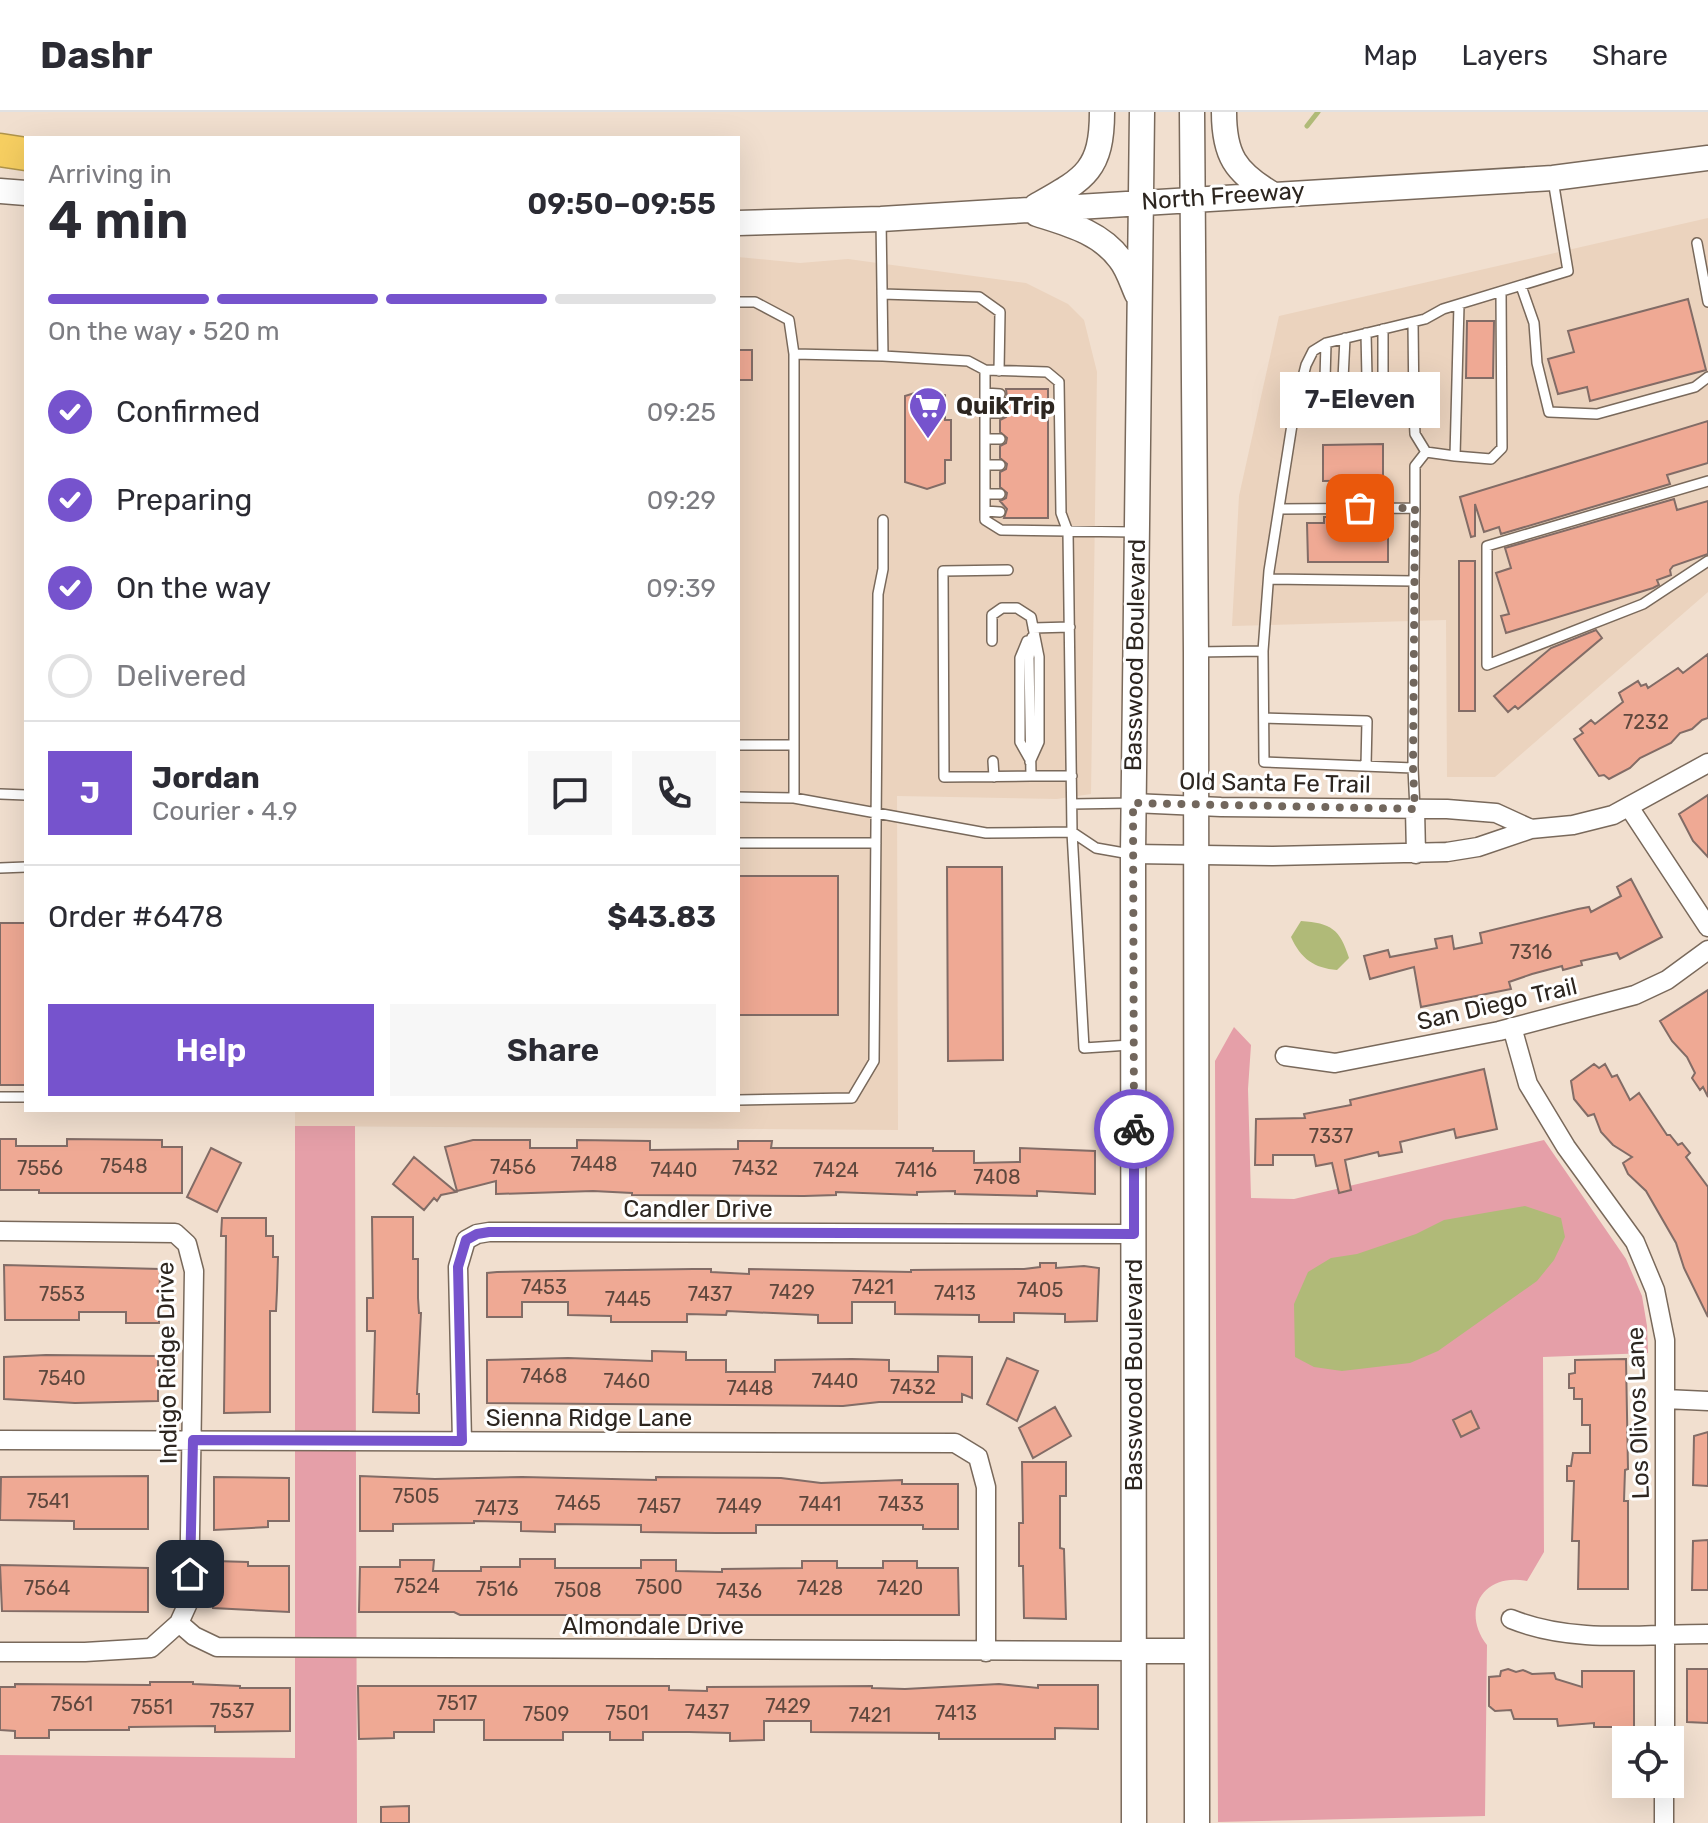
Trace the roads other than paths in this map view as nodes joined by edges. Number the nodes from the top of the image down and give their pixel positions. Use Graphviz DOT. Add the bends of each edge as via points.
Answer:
graph roads {
  1 [pos="1102,112"];
  2 [pos="1142,112"];
  3 [pos="1192,112"];
  4 [pos="1224,112"];
  5 [pos="0,150"];
  6 [pos="24,154"];
  7 [pos="1708,158"];
  8 [pos="1553,178"];
  9 [pos="0,191"];
  10 [pos="24,193"];
  11 [pos="1272,194"];
  12 [pos="1192,200"];
  13 [pos="1141,201"];
  14 [pos="1027,211"];
  15 [pos="881,219"];
  16 [pos="740,223"];
  17 [pos="1697,243"];
  18 [pos="1521,286"];
  19 [pos="1501,292"];
  20 [pos="882,294"];
  21 [pos="1140,299"];
  22 [pos="740,302"];
  23 [pos="1708,302"];
  24 [pos="1459,305"];
  25 [pos="1413,322"];
  26 [pos="1383,329"];
  27 [pos="1366,333"];
  28 [pos="1345,338"];
  29 [pos="1326,343"];
  30 [pos="794,354"];
  31 [pos="883,356"];
  32 [pos="985,370"];
  33 [pos="999,371"];
  34 [pos="1708,377"];
  35 [pos="1367,378"];
  36 [pos="1383,378"];
  37 [pos="1325,379"];
  38 [pos="1343,379"];
  39 [pos="985,393"];
  40 [pos="1383,393"];
  41 [pos="1000,394"];
  42 [pos="1325,394"];
  43 [pos="1343,394"];
  44 [pos="1367,394"];
  45 [pos="1325,411"];
  46 [pos="1343,411"];
  47 [pos="1294,412"];
  48 [pos="1366,412"];
  49 [pos="1383,412"];
  50 [pos="985,413"];
  51 [pos="1000,413"];
  52 [pos="1414,413"];
  53 [pos="985,439"];
  54 [pos="1000,439"];
  55 [pos="1048,440"];
  56 [pos="1060,440"];
  57 [pos="1426,452"];
  58 [pos="1455,456"];
  59 [pos="985,465"];
  60 [pos="1000,465"];
  61 [pos="1048,465"];
  62 [pos="1060,466"];
  63 [pos="1708,481"];
  64 [pos="985,494"];
  65 [pos="1000,494"];
  66 [pos="1048,495"];
  67 [pos="1061,495"];
  68 [pos="1415,508"];
  69 [pos="1279,509"];
  70 [pos="985,511"];
  71 [pos="1000,512"];
  72 [pos="1048,513"];
  73 [pos="1061,513"];
  74 [pos="883,520"];
  75 [pos="1068,532"];
  76 [pos="1137,532"];
  77 [pos="1708,561"];
  78 [pos="1008,570"];
  79 [pos="1269,579"];
  80 [pos="1414,581"];
  81 [pos="1070,627"];
  82 [pos="1033,628"];
  83 [pos="992,641"];
  84 [pos="1263,651"];
  85 [pos="1196,652"];
  86 [pos="1265,718"];
  87 [pos="740,745"];
  88 [pos="794,745"];
  89 [pos="993,761"];
  90 [pos="1708,763"];
  91 [pos="1366,766"];
  92 [pos="1413,768"];
  93 [pos="1031,776"];
  94 [pos="1072,776"];
  95 [pos="994,777"];
  96 [pos="0,794"];
  97 [pos="24,795"];
  98 [pos="740,797"];
  99 [pos="794,798"];
  100 [pos="1133,803"];
  101 [pos="1072,804"];
  102 [pos="1194,806"];
  103 [pos="1629,807"];
  104 [pos="1415,809"];
  105 [pos="1480,812"];
  106 [pos="877,813"];
  107 [pos="1531,829"];
  108 [pos="1072,832"];
  109 [pos="740,843"];
  110 [pos="876,843"];
  111 [pos="1483,845"];
  112 [pos="1133,854"];
  113 [pos="1416,854"];
  114 [pos="1194,855"];
  115 [pos="24,867"];
  116 [pos="0,868"];
  117 [pos="1708,927"];
  118 [pos="1708,950"];
  119 [pos="1512,1027"];
  120 [pos="1133,1045"];
  121 [pos="1285,1056"];
  122 [pos="0,1097"];
  123 [pos="24,1097"];
  124 [pos="740,1100"];
  125 [pos="0,1231"];
  126 [pos="1134,1234"];
  127 [pos="1665,1399"];
  128 [pos="1708,1401"];
  129 [pos="0,1440"];
  130 [pos="193,1440"];
  131 [pos="462,1441"];
  132 [pos="1511,1619"];
  133 [pos="179,1623"];
  134 [pos="1666,1634"];
  135 [pos="1708,1634"];
  136 [pos="1134,1651"];
  137 [pos="1196,1651"];
  138 [pos="0,1652"];
  139 [pos="986,1652"];
  140 [pos="1665,1726"];
  141 [pos="1664,1798"];
  142 [pos="1134,1823"];
  143 [pos="1197,1823"];
  144 [pos="1664,1823"];
  1 -- 14 [label="main road" via="1098,154 1088,172"];
  2 -- 13 [label="main road, Basswood Boulevard"];
  3 -- 12 [label="main road"];
  4 -- 11 [label="main road" via="1224,140 1235,162 1247,179"];
  5 -- 6 [label="highway"];
  7 -- 8 [label="main road, North Freeway"];
  8 -- 11 [label="main road, North Freeway"];
  8 -- 18 [label="lane" via="1568,271"];
  9 -- 10 [label="main road"];
  11 -- 12 [label="main road, North Freeway"];
  12 -- 13 [label="main road, North Freeway"];
  12 -- 85 [label="main road"];
  13 -- 14 [label="main road, North Freeway"];
  13 -- 21 [label="main road, Basswood Boulevard"];
  14 -- 15 [label="main road, North Freeway"];
  14 -- 21 [label="main road" via="1083,229 1105,244 1121,260"];
  15 -- 16 [label="main road, North Freeway"];
  15 -- 20 [label="lane"];
  17 -- 23 [label="lane"];
  18 -- 19 [label="lane"];
  18 -- 34 [label="lane" via="1534,323 1549,412 1597,414 1695,387"];
  19 -- 24 [label="lane"];
  19 -- 58 [label="lane" via="1502,448 1491,459"];
  20 -- 31 [label="lane"];
  20 -- 33 [label="lane" via="979,297 1000,312"];
  21 -- 76 [label="main road, Basswood Boulevard"];
  22 -- 30 [label="lane" via="755,302 789,320"];
  24 -- 25 [label="lane"];
  24 -- 58 [label="lane"];
  25 -- 26 [label="lane"];
  25 -- 52 [label="lane"];
  26 -- 27 [label="lane"];
  26 -- 36 [label="lane"];
  27 -- 28 [label="lane"];
  27 -- 35 [label="lane"];
  28 -- 29 [label="lane"];
  28 -- 38 [label="lane"];
  29 -- 37 [label="lane"];
  29 -- 47 [label="lane" via="1313,351 1306,365"];
  30 -- 31 [label="lane"];
  30 -- 88 [label="lane"];
  31 -- 32 [label="lane" via="968,361"];
  32 -- 33 [label="lane"];
  32 -- 39 [label="lane"];
  33 -- 56 [label="lane" via="1047,372 1059,382 1054,414"];
  39 -- 41 [label="lane"];
  39 -- 50 [label="lane"];
  40 -- 49 [label="lane"];
  42 -- 45 [label="lane"];
  43 -- 46 [label="lane"];
  44 -- 48 [label="lane"];
  45 -- 46 [label="lane"];
  45 -- 47 [label="lane"];
  46 -- 48 [label="lane"];
  47 -- 69 [label="lane"];
  48 -- 49 [label="lane"];
  49 -- 52 [label="lane"];
  50 -- 51 [label="lane"];
  50 -- 53 [label="lane"];
  52 -- 57 [label="lane" via="1415,434"];
  53 -- 54 [label="lane"];
  53 -- 59 [label="lane"];
  55 -- 56 [label="lane"];
  56 -- 62 [label="lane"];
  57 -- 58 [label="lane"];
  57 -- 68 [label="lane" via="1415,466"];
  59 -- 60 [label="lane"];
  59 -- 64 [label="lane"];
  61 -- 62 [label="lane"];
  62 -- 67 [label="lane"];
  63 -- 77 [label="lane" via="1487,546 1487,665 1643,604"];
  64 -- 65 [label="lane"];
  64 -- 70 [label="lane"];
  66 -- 67 [label="lane"];
  67 -- 73 [label="lane"];
  68 -- 69 [label="lane"];
  68 -- 80 [label="lane"];
  69 -- 79 [label="lane"];
  70 -- 71 [label="lane"];
  70 -- 75 [label="lane" via="985,520 1001,530"];
  72 -- 73 [label="lane"];
  73 -- 75 [label="lane"];
  74 -- 106 [label="lane"];
  75 -- 76 [label="lane"];
  75 -- 81 [label="lane"];
  76 -- 100 [label="main road, Basswood Boulevard"];
  78 -- 95 [label="lane" via="943,571 944,777"];
  79 -- 80 [label="lane"];
  79 -- 84 [label="lane"];
  80 -- 92 [label="lane"];
  81 -- 82 [label="lane"];
  81 -- 94 [label="lane"];
  82 -- 83 [label="lane" via="1031,617 1017,608 1002,608 992,615"];
  82 -- 93 [label="lane"];
  84 -- 85 [label="lane"];
  84 -- 86 [label="lane"];
  85 -- 102 [label="main road"];
  86 -- 91 [label="lane" via="1264,762"];
  86 -- 91 [label="lane" via="1367,721"];
  87 -- 88 [label="lane"];
  88 -- 99 [label="lane"];
  89 -- 95 [label="lane"];
  90 -- 103 [label="street, Old Santa Fe Trail"];
  91 -- 92 [label="lane"];
  92 -- 104 [label="lane"];
  93 -- 94 [label="lane"];
  93 -- 95 [label="lane"];
  94 -- 101 [label="lane"];
  96 -- 97 [label="lane"];
  98 -- 99 [label="lane"];
  99 -- 106 [label="lane"];
  100 -- 101 [label="lane"];
  100 -- 102 [label="street, Old Santa Fe Trail"];
  100 -- 112 [label="main road, Basswood Boulevard"];
  101 -- 108 [label="lane"];
  102 -- 104 [label="street, Old Santa Fe Trail"];
  102 -- 114 [label="main road"];
  103 -- 107 [label="street, Old Santa Fe Trail" via="1573,825"];
  103 -- 117 [label="street"];
  104 -- 105 [label="street, Old Santa Fe Trail"];
  104 -- 113 [label="street"];
  105 -- 107 [label="street, Old Santa Fe Trail" via="1496,813"];
  105 -- 111 [label="street"];
  106 -- 108 [label="lane" via="986,833"];
  106 -- 110 [label="lane"];
  107 -- 111 [label="street, Old Santa Fe Trail"];
  108 -- 112 [label="lane" via="1096,848"];
  108 -- 120 [label="lane" via="1084,1048"];
  109 -- 110 [label="lane"];
  110 -- 124 [label="lane" via="874,1061 852,1098"];
  111 -- 113 [label="street, Old Santa Fe Trail"];
  112 -- 114 [label="street, Old Santa Fe Trail"];
  112 -- 120 [label="main road, Basswood Boulevard"];
  113 -- 114 [label="street, Old Santa Fe Trail"];
  114 -- 137 [label="main road"];
  115 -- 116 [label="lane"];
  118 -- 119 [label="street, San Diego Trail" via="1667,980 1635,995"];
  119 -- 121 [label="street, San Diego Trail" via="1335,1063"];
  119 -- 127 [label="street, Los Olivos Lane" via="1528,1084 1635,1242 1655,1290 1665,1340"];
  120 -- 126 [label="main road, Basswood Boulevard"];
  122 -- 123 [label="lane"];
  125 -- 130 [label="street, Indigo Ridge Drive" via="175,1233 187,1244 194,1271"];
  126 -- 131 [label="street, Candler Drive" via="477,1234 466,1240 458,1267"];
  126 -- 136 [label="main road, Basswood Boulevard"];
  127 -- 128 [label="street"];
  127 -- 134 [label="street, Los Olivos Lane"];
  129 -- 130 [label="street, Sienna Ridge Lane"];
  130 -- 131 [label="street, Sienna Ridge Lane"];
  130 -- 133 [label="street, Indigo Ridge Drive" via="189,1601"];
  131 -- 139 [label="street, Sienna Ridge Lane" via="955,1443 978,1457 986,1487"];
  132 -- 134 [label="street" via="1537,1629 1599,1637"];
  133 -- 138 [label="street" via="151,1648"];
  133 -- 139 [label="street, Almondale Drive" via="217,1647"];
  134 -- 135 [label="street"];
  134 -- 140 [label="street, Los Olivos Lane"];
  136 -- 137 [label="main road"];
  136 -- 139 [label="street, Almondale Drive"];
  136 -- 142 [label="main road, Basswood Boulevard"];
  137 -- 143 [label="main road"];
  141 -- 144 [label="street"];
}
